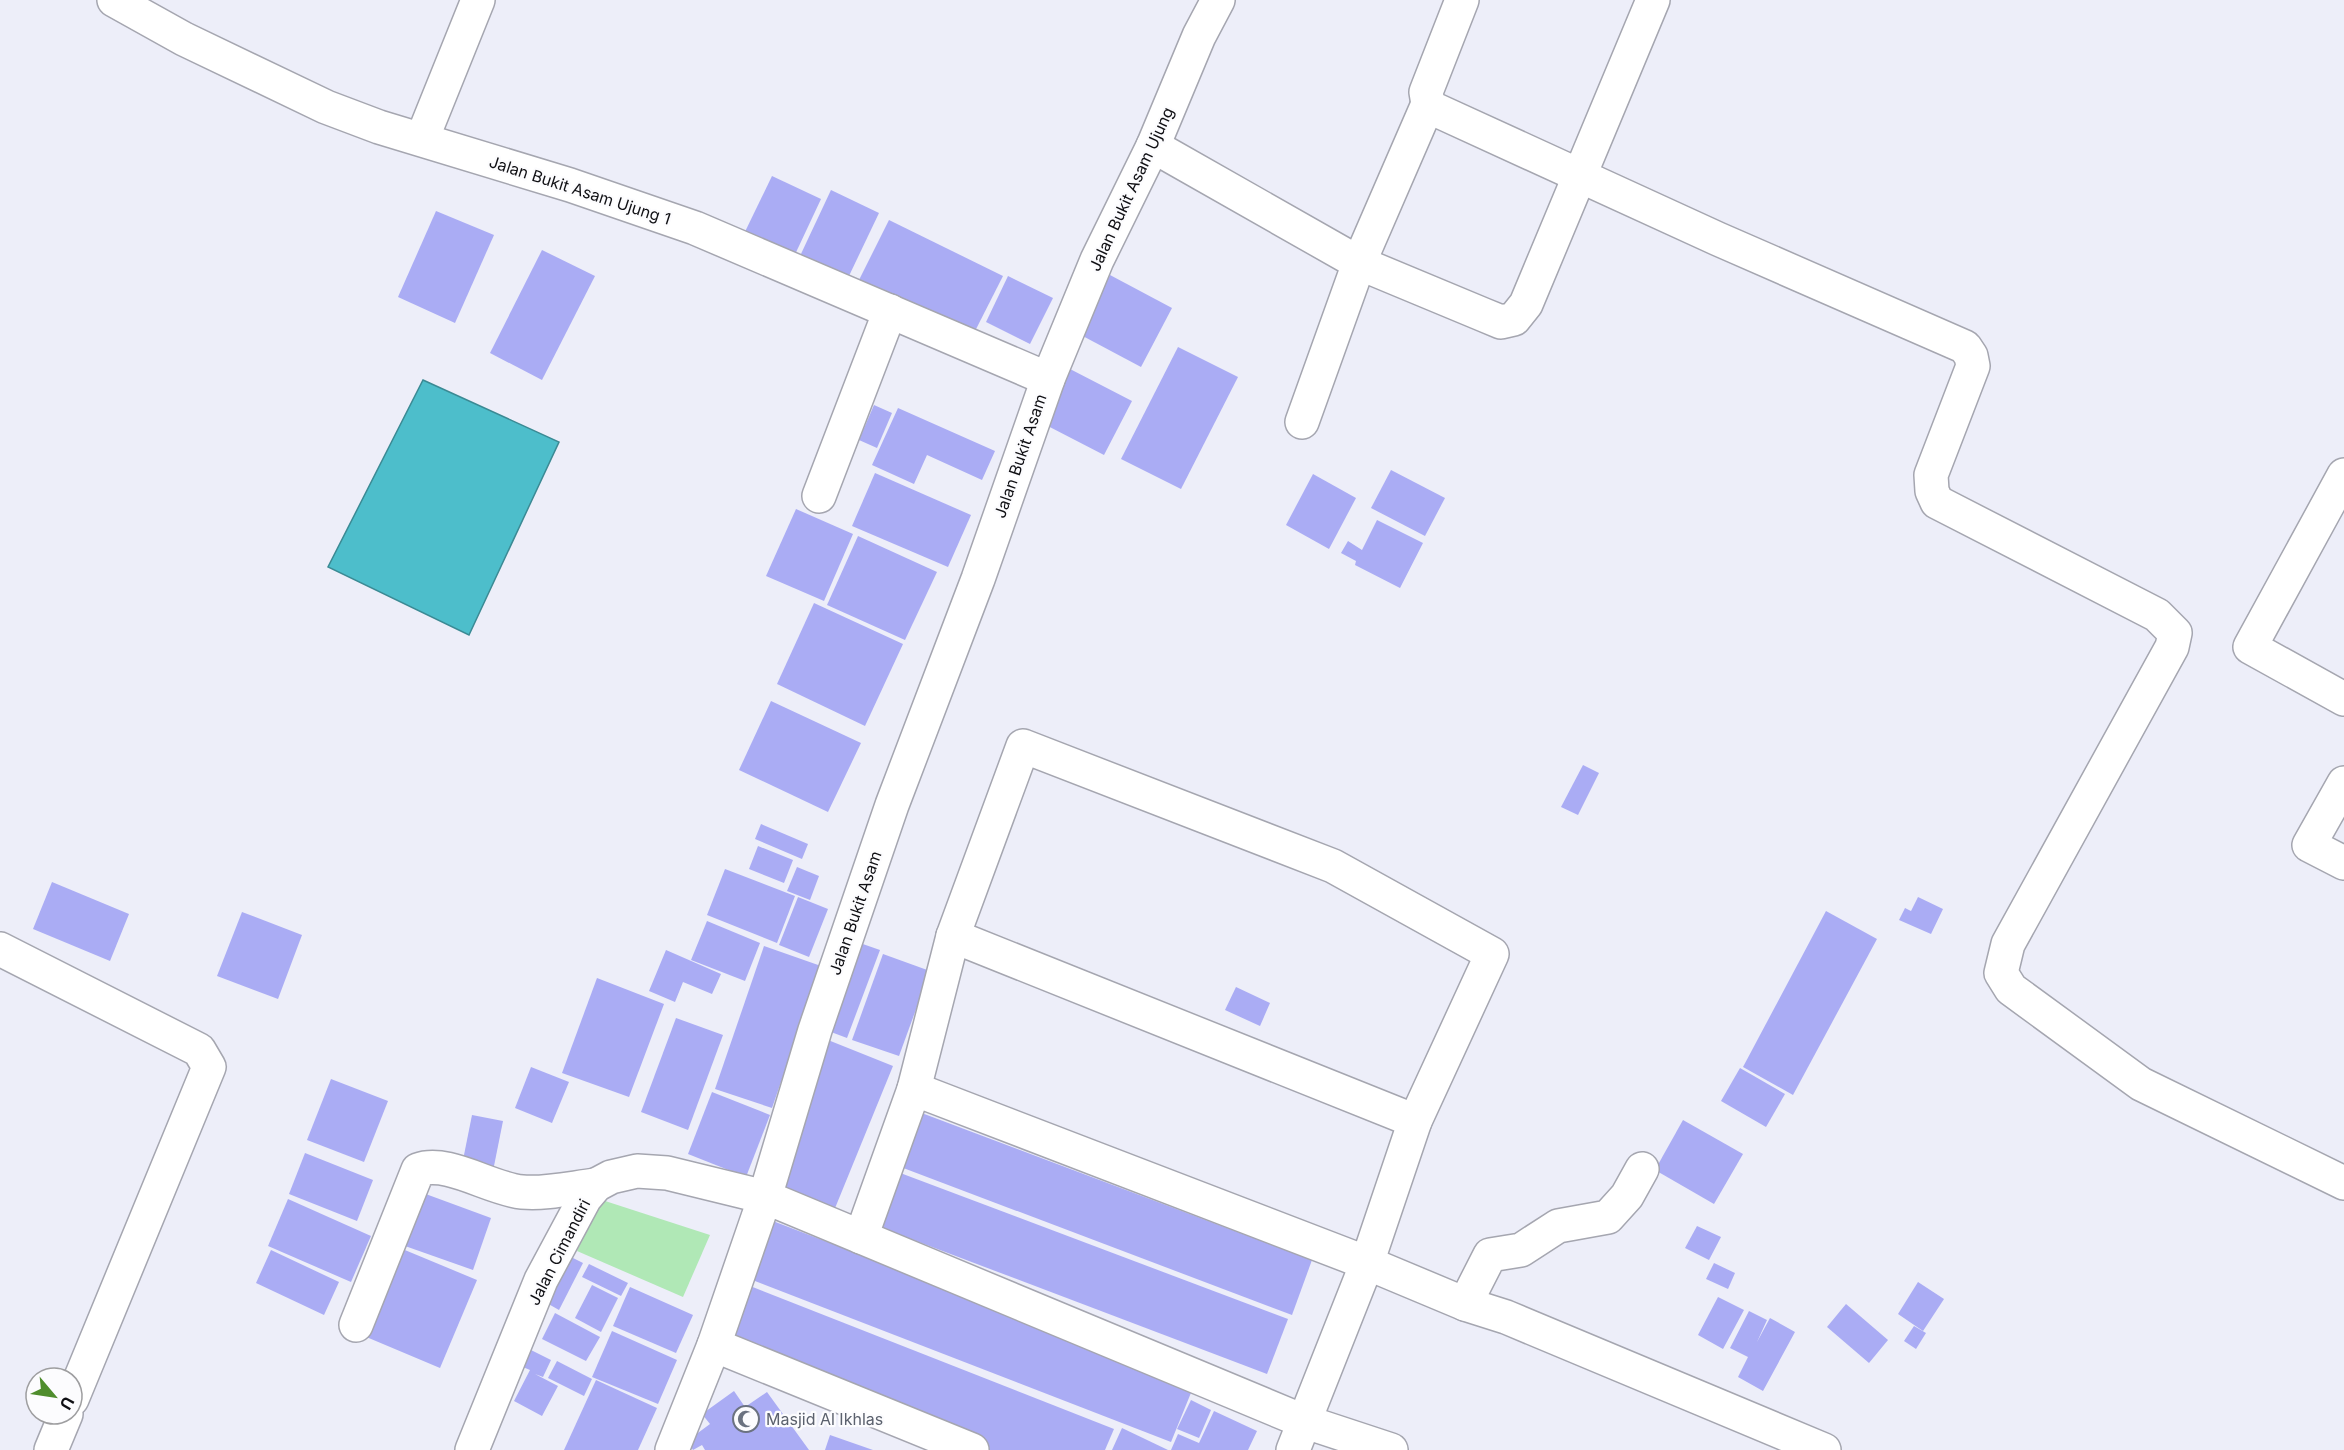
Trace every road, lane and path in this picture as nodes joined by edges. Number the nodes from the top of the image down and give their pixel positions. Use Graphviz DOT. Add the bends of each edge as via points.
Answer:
graph roads {
  1 [pos="114,0"];
  2 [pos="478,0"];
  3 [pos="1218,0"];
  4 [pos="1462,0"];
  5 [pos="1653,0"];
  6 [pos="1428,104"];
  7 [pos="422,139"];
  8 [pos="1153,146"];
  9 [pos="1578,176"];
  10 [pos="1359,263"];
  11 [pos="890,311"];
  12 [pos="1048,379"];
  13 [pos="1302,422"];
  14 [pos="2344,475"];
  15 [pos="819,496"];
  16 [pos="2344,699"];
  17 [pos="2344,783"];
  18 [pos="2344,863"];
  19 [pos="953,936"];
  20 [pos="0,949"];
  21 [pos="914,1089"];
  22 [pos="1415,1121"];
  23 [pos="1642,1169"];
  24 [pos="2344,1183"];
  25 [pos="596,1185"];
  26 [pos="765,1197"];
  27 [pos="861,1237"];
  28 [pos="1367,1263"];
  29 [pos="1465,1304"];
  30 [pos="356,1325"];
  31 [pos="714,1345"];
  32 [pos="84,1370"];
  33 [pos="61,1426"];
  34 [pos="1298,1436"];
  35 [pos="51,1450"];
  36 [pos="472,1450"];
  37 [pos="672,1450"];
  38 [pos="972,1450"];
  39 [pos="1391,1450"];
  40 [pos="1824,1450"];
  1 -- 7 [label="street, Jalan Bukit Asam Ujung 1" via="184,39 326,107"];
  2 -- 7 [label="street"];
  3 -- 8 [label="street, Jalan Bukit Asam Ujung"];
  4 -- 6 [label="street" via="1428,84"];
  5 -- 9 [label="street"];
  6 -- 9 [label="street"];
  6 -- 10 [label="street"];
  7 -- 11 [label="street, Jalan Bukit Asam Ujung 1" via="667,218"];
  8 -- 10 [label="street"];
  8 -- 12 [label="street, Jalan Bukit Asam Ujung" via="1098,260"];
  9 -- 10 [label="street" via="1526,304 1514,319 1501,322"];
  9 -- 24 [label="street" via="1965,346 1973,366 1931,475 1937,502 2157,615 2175,633 2172,647 2008,944 2001,973 2011,989 2141,1084"];
  10 -- 13 [label="street"];
  11 -- 12 [label="street, Jalan Bukit Asam Ujung 1"];
  11 -- 15 [label="street"];
  12 -- 26 [label="street, Jalan Bukit Asam" via="978,579 892,805 815,1030"];
  14 -- 16 [label="street" via="2250,647"];
  17 -- 18 [label="street" via="2309,845"];
  19 -- 21 [label="street"];
  19 -- 22 [label="street"];
  19 -- 22 [label="street" via="1023,746 1334,866 1492,954"];
  20 -- 32 [label="street" via="199,1050 209,1066"];
  21 -- 27 [label="street"];
  21 -- 28 [label="street"];
  22 -- 28 [label="street"];
  23 -- 29 [label="street" via="1627,1197 1608,1216 1558,1226 1521,1250 1490,1255"];
  25 -- 26 [label="street, Jalan Cimandiri" via="622,1173 650,1171"];
  25 -- 30 [label="street" via="550,1193 520,1192 437,1168 418,1170"];
  25 -- 36 [label="street, Jalan Cimandiri" via="541,1280"];
  26 -- 27 [label="street, Jalan Cimandiri"];
  26 -- 31 [label="street, Jalan Bukit Asam"];
  27 -- 34 [label="street, Jalan Cimandiri"];
  28 -- 29 [label="street"];
  28 -- 34 [label="street"];
  29 -- 40 [label="street" via="1506,1317"];
  31 -- 37 [label="street, Jalan Bukit Asam"];
  31 -- 38 [label="street"];
  33 -- 35 [label="street"];
  34 -- 39 [label="street, Jalan Cimandiri"];
}
